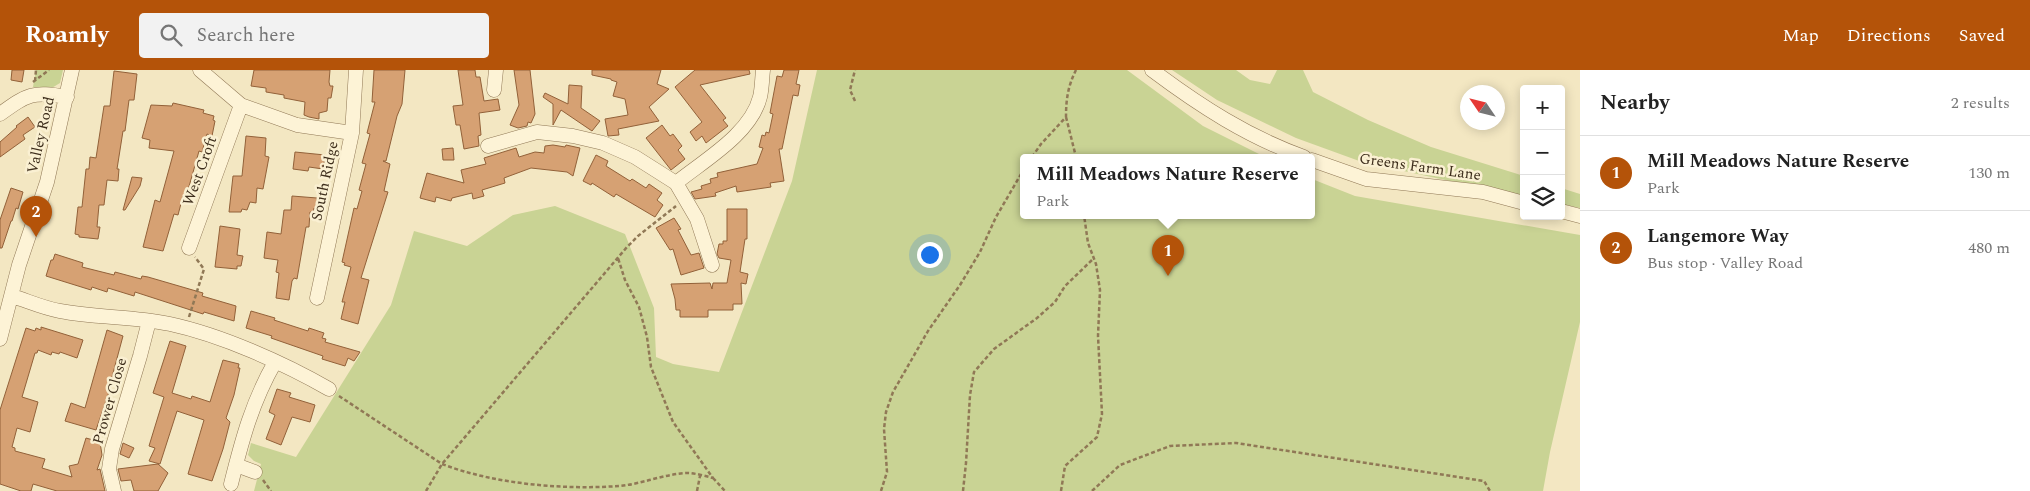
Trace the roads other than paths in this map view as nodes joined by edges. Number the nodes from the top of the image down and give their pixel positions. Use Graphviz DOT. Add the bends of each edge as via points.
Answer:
graph roads {
  1 [pos="72,70"];
  2 [pos="200,70"];
  3 [pos="356,70"];
  4 [pos="496,70"];
  5 [pos="763,70"];
  6 [pos="1152,70"];
  7 [pos="494,90"];
  8 [pos="67,97"];
  9 [pos="241,104"];
  10 [pos="0,114"];
  11 [pos="352,134"];
  12 [pos="488,146"];
  13 [pos="1296,154"];
  14 [pos="1315,161"];
  15 [pos="676,183"];
  16 [pos="1520,202"];
  17 [pos="1565,212"];
  18 [pos="1580,216"];
  19 [pos="189,248"];
  20 [pos="712,265"];
  21 [pos="12,296"];
  22 [pos="317,298"];
  23 [pos="149,321"];
  24 [pos="0,339"];
  25 [pos="275,362"];
  26 [pos="329,389"];
  27 [pos="236,465"];
  28 [pos="255,472"];
  29 [pos="231,484"];
  30 [pos="114,491"];
  1 -- 8 [label="street, Valley Road"];
  2 -- 9 [label="street"];
  3 -- 11 [label="street, South Ridge"];
  4 -- 7 [label="street"];
  5 -- 15 [label="street" via="759,99 750,119 736,135"];
  6 -- 13 [label="street" via="1237,128"];
  8 -- 10 [label="street" via="33,94"];
  8 -- 21 [label="street, Valley Road" via="47,182 19,264"];
  9 -- 11 [label="street" via="298,125"];
  9 -- 19 [label="street, West Croft"];
  11 -- 22 [label="street, South Ridge"];
  12 -- 15 [label="street" via="537,132 573,136 620,149"];
  14 -- 16 [label="street, Greens Farm Lane" via="1366,179 1483,192"];
  15 -- 20 [label="street" via="697,219"];
  17 -- 18 [label="street"];
  21 -- 23 [label="street" via="61,311"];
  21 -- 24 [label="street, Valley Road"];
  23 -- 25 [label="street" via="186,328"];
  23 -- 30 [label="street, Prower Close" via="112,449 109,469"];
  25 -- 26 [label="street"];
  25 -- 27 [label="street" via="252,409"];
  27 -- 28 [label="street"];
  27 -- 29 [label="street"];
}
